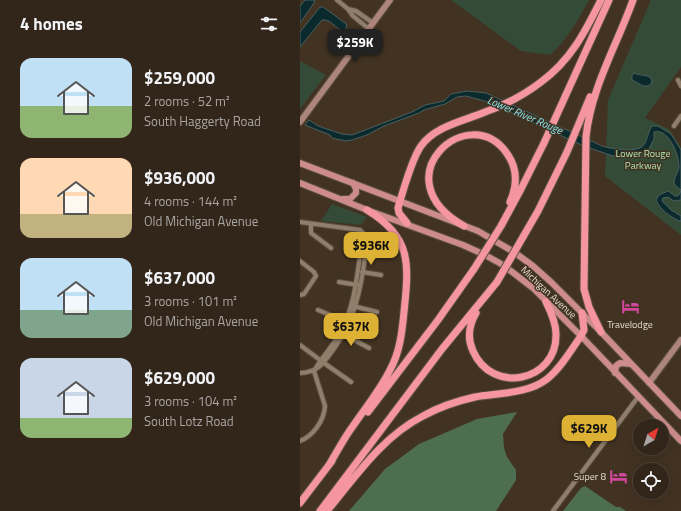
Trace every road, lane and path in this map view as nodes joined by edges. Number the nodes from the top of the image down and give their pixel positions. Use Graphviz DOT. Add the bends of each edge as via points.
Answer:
graph roads {
  1 [pos="337,0"];
  2 [pos="390,0"];
  3 [pos="602,0"];
  4 [pos="609,0"];
  5 [pos="633,0"];
  6 [pos="348,9"];
  7 [pos="373,23"];
  8 [pos="369,29"];
  9 [pos="678,80"];
  10 [pos="681,86"];
  11 [pos="681,116"];
  12 [pos="585,118"];
  13 [pos="300,122"];
  14 [pos="674,126"];
  15 [pos="300,163"];
  16 [pos="300,183"];
  17 [pos="353,183"];
  18 [pos="342,199"];
  19 [pos="400,202"];
  20 [pos="367,210"];
  21 [pos="300,222"];
  22 [pos="312,224"];
  23 [pos="406,224"];
  24 [pos="502,224"];
  25 [pos="464,226"];
  26 [pos="330,248"];
  27 [pos="300,261"];
  28 [pos="360,272"];
  29 [pos="381,275"];
  30 [pos="339,282"];
  31 [pos="497,282"];
  32 [pos="358,285"];
  33 [pos="300,295"];
  34 [pos="546,302"];
  35 [pos="353,306"];
  36 [pos="318,310"];
  37 [pos="377,312"];
  38 [pos="582,314"];
  39 [pos="347,322"];
  40 [pos="601,332"];
  41 [pos="342,334"];
  42 [pos="581,336"];
  43 [pos="681,340"];
  44 [pos="300,345"];
  45 [pos="369,348"];
  46 [pos="322,362"];
  47 [pos="631,364"];
  48 [pos="314,371"];
  49 [pos="300,373"];
  50 [pos="616,373"];
  51 [pos="351,382"];
  52 [pos="649,383"];
  53 [pos="638,397"];
  54 [pos="681,416"];
  55 [pos="300,441"];
  56 [pos="681,441"];
  57 [pos="329,464"];
  58 [pos="300,503"];
  59 [pos="320,511"];
  60 [pos="327,511"];
  61 [pos="553,511"];
  1 -- 6 [label="street"];
  2 -- 7 [label="main road"];
  3 -- 19 [label="highway" via="581,40 562,63 540,83 513,100 432,135 416,154"];
  4 -- 24 [label="highway" via="544,143"];
  5 -- 12 [label="highway"];
  6 -- 7 [label="street" via="356,11"];
  6 -- 8 [label="street"];
  7 -- 8 [label="main road"];
  8 -- 13 [label="main road"];
  9 -- 10 [label="street"];
  11 -- 14 [label="street"];
  12 -- 31 [label="highway, bridge" via="538,211"];
  12 -- 40 [label="highway" via="584,290"];
  15 -- 17 [label="main road, Michigan Avenue"];
  16 -- 18 [label="main road, Michigan Avenue"];
  17 -- 18 [label="main road" via="357,191 354,196"];
  17 -- 19 [label="main road, Michigan Avenue"];
  18 -- 20 [label="main road, Michigan Avenue"];
  19 -- 23 [label="highway" via="399,213"];
  19 -- 25 [label="main road, Michigan Avenue"];
  20 -- 23 [label="main road, Michigan Avenue"];
  20 -- 57 [label="highway" via="391,228 405,254 408,274 402,333 391,369"];
  21 -- 22 [label="street"];
  22 -- 26 [label="street" via="311,233"];
  22 -- 28 [label="street" via="360,230 367,240"];
  23 -- 34 [label="main road, Michigan Avenue" via="485,255 518,276"];
  24 -- 25 [label="highway" via="516,183 515,168 501,146 484,137 470,136 457,138 440,149 429,173 431,192 437,204 448,216"];
  24 -- 57 [label="highway, bridge" via="438,320"];
  25 -- 38 [label="main road, Michigan Avenue" via="495,240 526,260"];
  27 -- 33 [label="street" via="315,273 316,277 304,294"];
  28 -- 29 [label="street"];
  28 -- 32 [label="street"];
  30 -- 32 [label="street"];
  31 -- 34 [label="highway" via="471,322 470,329 471,346 476,357 491,373 518,378 529,375 545,364 554,348 556,332"];
  31 -- 59 [label="highway" via="442,349"];
  32 -- 35 [label="street"];
  34 -- 42 [label="main road, Michigan Avenue"];
  35 -- 37 [label="street"];
  35 -- 39 [label="street"];
  36 -- 39 [label="street"];
  38 -- 40 [label="main road, Michigan Avenue"];
  38 -- 42 [label="highway" via="584,330"];
  39 -- 41 [label="street"];
  40 -- 47 [label="main road, Michigan Avenue"];
  41 -- 45 [label="street"];
  41 -- 46 [label="street"];
  42 -- 50 [label="main road, Michigan Avenue"];
  42 -- 60 [label="highway" via="554,373 536,386 455,402 404,427 377,450"];
  43 -- 52 [label="main road"];
  44 -- 46 [label="street"];
  46 -- 48 [label="street"];
  46 -- 51 [label="street"];
  47 -- 50 [label="main road" via="620,363 616,366"];
  47 -- 52 [label="main road, Michigan Avenue"];
  48 -- 49 [label="street"];
  48 -- 55 [label="street" via="325,406 324,411 315,430"];
  50 -- 53 [label="main road, Michigan Avenue"];
  52 -- 54 [label="main road, Michigan Avenue"];
  53 -- 56 [label="main road, Michigan Avenue"];
  53 -- 61 [label="street"];
  57 -- 58 [label="highway"];
}
